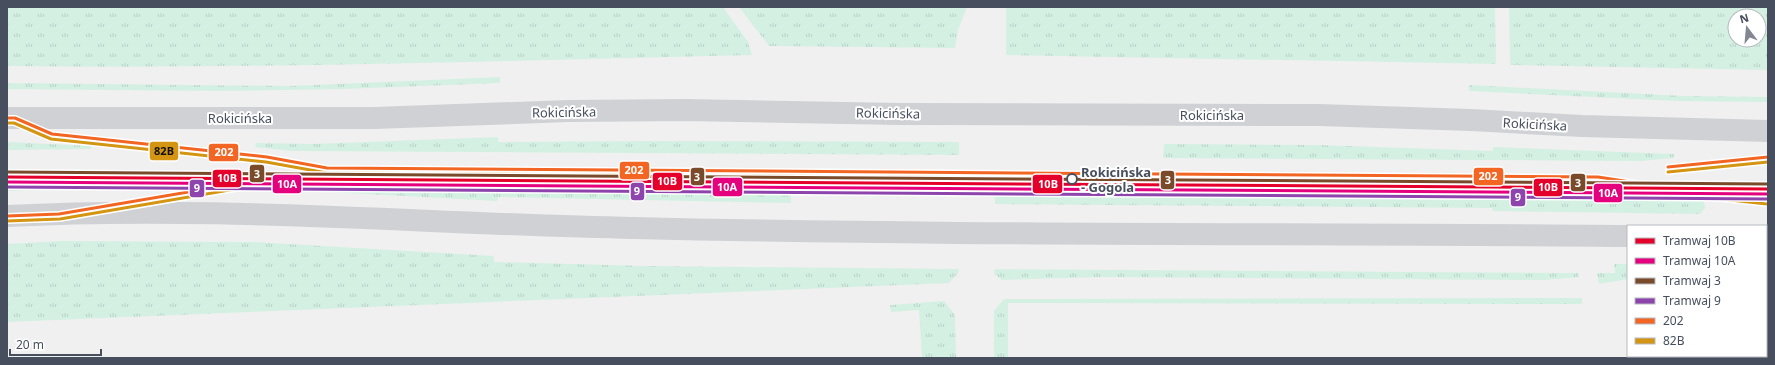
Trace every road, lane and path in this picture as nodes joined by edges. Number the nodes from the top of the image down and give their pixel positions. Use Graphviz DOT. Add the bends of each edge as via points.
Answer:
graph roads {
  1 [pos="7,118"];
  2 [pos="1768,131"];
  3 [pos="7,216"];
  4 [pos="1618,236"];
  5 [pos="1627,241"];
  1 -- 2 [label="main road, Rokicińska" via="374,118 686,110 900,114 1319,115 1590,127"];
  3 -- 4 [label="main road" via="260,214 480,224 898,233"];
  4 -- 5 [label="street"];
}
